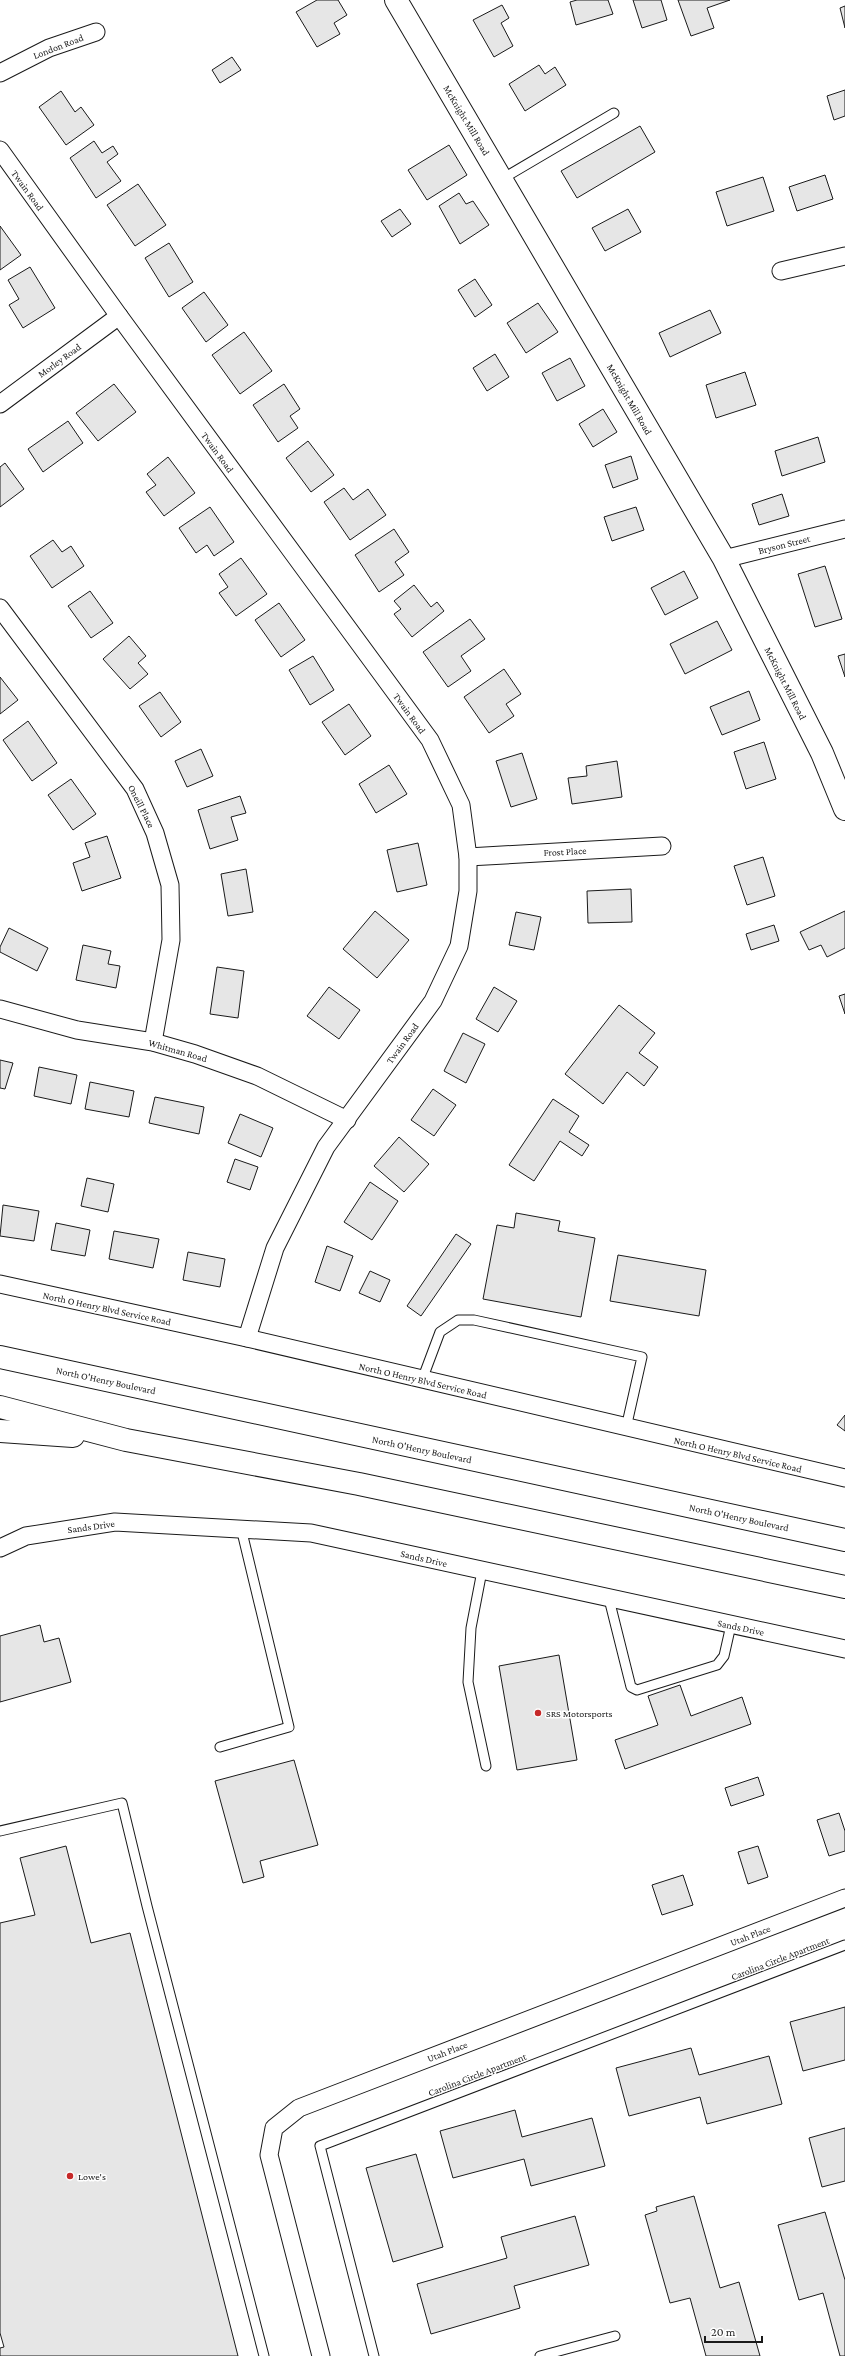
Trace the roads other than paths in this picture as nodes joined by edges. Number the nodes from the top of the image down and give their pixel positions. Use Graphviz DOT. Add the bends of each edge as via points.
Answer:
graph roads {
  1 [pos="396,0"];
  2 [pos="96,32"];
  3 [pos="0,73"];
  4 [pos="614,113"];
  5 [pos="0,150"];
  6 [pos="502,180"];
  7 [pos="845,256"];
  8 [pos="781,271"];
  9 [pos="119,316"];
  10 [pos="0,404"];
  11 [pos="845,529"];
  12 [pos="724,559"];
  13 [pos="0,608"];
  14 [pos="845,809"];
  15 [pos="662,846"];
  16 [pos="468,857"];
  17 [pos="0,1009"];
  18 [pos="153,1042"];
  19 [pos="347,1120"];
  20 [pos="0,1284"];
  21 [pos="247,1338"];
  22 [pos="0,1357"];
  23 [pos="422,1380"];
  24 [pos="0,1407"];
  25 [pos="626,1428"];
  26 [pos="0,1431"];
  27 [pos="126,1440"];
  28 [pos="845,1478"];
  29 [pos="241,1528"];
  30 [pos="845,1540"];
  31 [pos="0,1548"];
  32 [pos="482,1571"];
  33 [pos="845,1587"];
  34 [pos="609,1600"];
  35 [pos="731,1625"];
  36 [pos="845,1649"];
  37 [pos="220,1747"];
  38 [pos="486,1766"];
  39 [pos="0,1831"];
  40 [pos="845,1898"];
  41 [pos="845,1945"];
  42 [pos="615,2336"];
  43 [pos="264,2356"];
  44 [pos="321,2356"];
  45 [pos="374,2356"];
  46 [pos="540,2356"];
  1 -- 6 [label="main road, McKnight Mill Road"];
  2 -- 3 [label="street, London Road" via="48,48"];
  4 -- 6 [label="lane"];
  5 -- 9 [label="street, Twain Road"];
  6 -- 12 [label="main road, McKnight Mill Road"];
  7 -- 8 [label="street"];
  9 -- 10 [label="street, Morley Road"];
  9 -- 16 [label="street, Twain Road" via="430,740 461,805"];
  11 -- 12 [label="street, Bryson Street"];
  12 -- 14 [label="main road, McKnight Mill Road" via="822,753"];
  13 -- 18 [label="street, Oneill Place" via="135,789 155,832 170,885 171,940"];
  15 -- 16 [label="street, Frost Place"];
  16 -- 19 [label="street, Twain Road" via="468,891 459,946 433,1001"];
  17 -- 18 [label="street, Whitman Road" via="77,1030"];
  18 -- 19 [label="street, Whitman Road" via="258,1076"];
  19 -- 21 [label="street, Twain Road" via="326,1146 275,1248"];
  20 -- 21 [label="street, North O Henry Blvd Service Road"];
  21 -- 23 [label="street, North O Henry Blvd Service Road"];
  22 -- 30 [label="main road, North O'Henry Boulevard"];
  23 -- 25 [label="street, North O Henry Blvd Service Road"];
  23 -- 25 [label="lane" via="440,1332 458,1320 474,1320 642,1357"];
  24 -- 27 [label="main road"];
  25 -- 28 [label="street, North O Henry Blvd Service Road"];
  26 -- 27 [label="main road"];
  27 -- 33 [label="main road" via="359,1484"];
  29 -- 31 [label="street, Sands Drive" via="115,1522 26,1536"];
  29 -- 32 [label="street, Sands Drive" via="311,1533"];
  29 -- 37 [label="lane" via="288,1727"];
  32 -- 34 [label="street, Sands Drive"];
  32 -- 38 [label="lane" via="471,1628 468,1682"];
  34 -- 35 [label="street, Sands Drive"];
  34 -- 35 [label="lane" via="631,1687 637,1690 717,1665 724,1656"];
  35 -- 36 [label="street, Sands Drive"];
  39 -- 43 [label="lane" via="122,1803"];
  40 -- 44 [label="street, Utah Place" via="299,2108 274,2128 269,2155"];
  41 -- 45 [label="lane, Carolina Circle Apartment" via="320,2146"];
  42 -- 46 [label="lane"];
}
